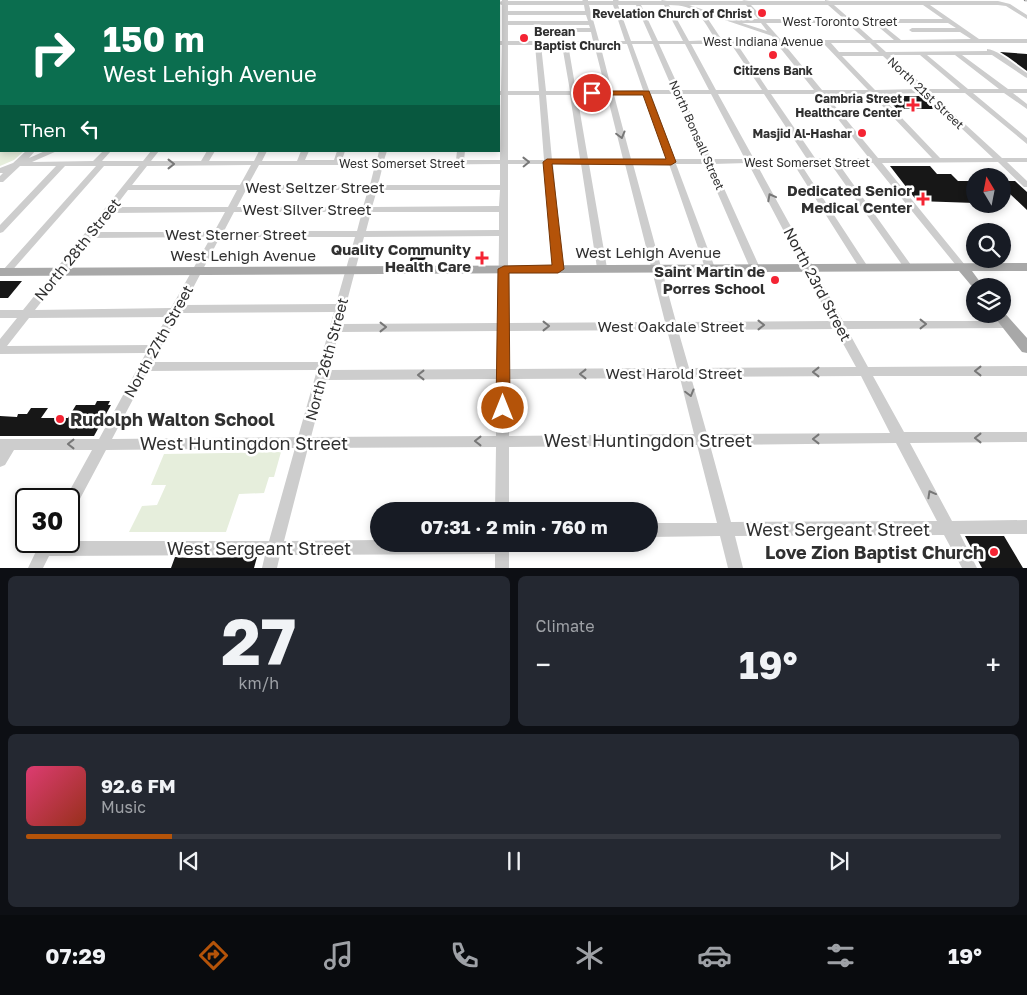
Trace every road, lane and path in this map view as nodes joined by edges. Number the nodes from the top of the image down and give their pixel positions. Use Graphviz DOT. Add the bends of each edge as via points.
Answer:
graph roads {
  1 [pos="667,1"];
  2 [pos="692,1"];
  3 [pos="716,1"];
  4 [pos="746,1"];
  5 [pos="827,1"];
  6 [pos="921,1"];
  7 [pos="503,2"];
  8 [pos="545,2"];
  9 [pos="616,2"];
  10 [pos="638,3"];
  11 [pos="678,3"];
  12 [pos="700,11"];
  13 [pos="506,13"];
  14 [pos="588,14"];
  15 [pos="1027,17"];
  16 [pos="948,20"];
  17 [pos="732,21"];
  18 [pos="762,21"];
  19 [pos="848,21"];
  20 [pos="875,21"];
  21 [pos="900,21"];
  22 [pos="506,23"];
  23 [pos="536,23"];
  24 [pos="549,28"];
  25 [pos="912,30"];
  26 [pos="961,30"];
  27 [pos="776,38"];
  28 [pos="687,41"];
  29 [pos="719,41"];
  30 [pos="732,41"];
  31 [pos="746,41"];
  32 [pos="825,41"];
  33 [pos="870,41"];
  34 [pos="899,41"];
  35 [pos="925,41"];
  36 [pos="977,41"];
  37 [pos="1027,41"];
  38 [pos="502,42"];
  39 [pos="538,42"];
  40 [pos="546,42"];
  41 [pos="565,42"];
  42 [pos="596,42"];
  43 [pos="628,42"];
  44 [pos="656,42"];
  45 [pos="994,53"];
  46 [pos="837,54"];
  47 [pos="884,54"];
  48 [pos="922,54"];
  49 [pos="957,54"];
  50 [pos="1027,76"];
  51 [pos="1006,91"];
  52 [pos="1027,91"];
  53 [pos="714,92"];
  54 [pos="767,92"];
  55 [pos="820,92"];
  56 [pos="873,92"];
  57 [pos="925,92"];
  58 [pos="967,92"];
  59 [pos="501,93"];
  60 [pos="541,93"];
  61 [pos="574,93"];
  62 [pos="610,93"];
  63 [pos="646,93"];
  64 [pos="678,93"];
  65 [pos="1027,107"];
  66 [pos="1027,142"];
  67 [pos="30,152"];
  68 [pos="41,152"];
  69 [pos="50,152"];
  70 [pos="105,152"];
  71 [pos="153,152"];
  72 [pos="210,152"];
  73 [pos="262,152"];
  74 [pos="305,152"];
  75 [pos="341,152"];
  76 [pos="383,152"];
  77 [pos="426,152"];
  78 [pos="462,152"];
  79 [pos="1027,160"];
  80 [pos="796,161"];
  81 [pos="812,161"];
  82 [pos="939,161"];
  83 [pos="1001,161"];
  84 [pos="424,162"];
  85 [pos="460,162"];
  86 [pos="504,162"];
  87 [pos="547,162"];
  88 [pos="585,162"];
  89 [pos="628,162"];
  90 [pos="671,162"];
  91 [pos="708,162"];
  92 [pos="752,162"];
  93 [pos="832,162"];
  94 [pos="877,162"];
  95 [pos="300,163"];
  96 [pos="337,163"];
  97 [pos="380,163"];
  98 [pos="17,164"];
  99 [pos="63,164"];
  100 [pos="99,164"];
  101 [pos="145,164"];
  102 [pos="203,164"];
  103 [pos="256,164"];
  104 [pos="0,171"];
  105 [pos="0,180"];
  106 [pos="1027,185"];
  107 [pos="243,187"];
  108 [pos="373,187"];
  109 [pos="504,187"];
  110 [pos="126,188"];
  111 [pos="504,208"];
  112 [pos="367,209"];
  113 [pos="109,210"];
  114 [pos="231,210"];
  115 [pos="0,230"];
  116 [pos="504,233"];
  117 [pos="218,234"];
  118 [pos="360,234"];
  119 [pos="89,235"];
  120 [pos="862,267"];
  121 [pos="908,267"];
  122 [pos="962,267"];
  123 [pos="1027,267"];
  124 [pos="602,268"];
  125 [pos="656,268"];
  126 [pos="710,268"];
  127 [pos="755,268"];
  128 [pos="808,268"];
  129 [pos="504,269"];
  130 [pos="558,269"];
  131 [pos="350,271"];
  132 [pos="3,272"];
  133 [pos="60,272"];
  134 [pos="196,272"];
  135 [pos="971,278"];
  136 [pos="340,308"];
  137 [pos="175,311"];
  138 [pos="0,314"];
  139 [pos="26,314"];
  140 [pos="966,320"];
  141 [pos="1006,323"];
  142 [pos="840,325"];
  143 [pos="504,326"];
  144 [pos="672,326"];
  145 [pos="335,328"];
  146 [pos="0,348"];
  147 [pos="1027,348"];
  148 [pos="154,349"];
  149 [pos="144,367"];
  150 [pos="323,371"];
  151 [pos="1027,371"];
  152 [pos="865,372"];
  153 [pos="684,373"];
  154 [pos="503,374"];
  155 [pos="1027,437"];
  156 [pos="900,438"];
  157 [pos="702,440"];
  158 [pos="502,441"];
  159 [pos="303,442"];
  160 [pos="102,444"];
  161 [pos="5,445"];
  162 [pos="0,460"];
  163 [pos="78,488"];
  164 [pos="502,502"];
  165 [pos="1027,527"];
  166 [pos="950,528"];
  167 [pos="658,530"];
  168 [pos="726,530"];
  169 [pos="80,545"];
  170 [pos="370,547"];
  171 [pos="274,548"];
  172 [pos="502,552"];
  173 [pos="43,553"];
  174 [pos="35,568"];
  175 [pos="269,568"];
  176 [pos="502,568"];
  177 [pos="736,568"];
  178 [pos="970,568"];
  1 -- 10 [label="street"];
  1 -- 11 [label="street"];
  1 -- 28 [label="street, North 23rd Street"];
  2 -- 3 [label="street"];
  2 -- 11 [label="street"];
  3 -- 4 [label="street"];
  4 -- 5 [label="street"];
  4 -- 18 [label="street"];
  5 -- 6 [label="street"];
  5 -- 19 [label="street, North 21st Street"];
  6 -- 15 [label="street" via="1002,4"];
  6 -- 16 [label="street"];
  7 -- 8 [label="street"];
  7 -- 13 [label="street"];
  8 -- 14 [label="street"];
  9 -- 10 [label="street"];
  9 -- 14 [label="street"];
  9 -- 43 [label="street"];
  10 -- 44 [label="street, North Bonsall Street"];
  11 -- 12 [label="street"];
  12 -- 17 [label="street"];
  12 -- 29 [label="street"];
  13 -- 14 [label="street"];
  13 -- 22 [label="street"];
  14 -- 24 [label="street"];
  14 -- 42 [label="street"];
  16 -- 21 [label="street, West Toronto Street"];
  16 -- 26 [label="street"];
  17 -- 18 [label="street, West Toronto Street"];
  17 -- 27 [label="street"];
  17 -- 31 [label="street"];
  18 -- 19 [label="street, West Toronto Street"];
  18 -- 27 [label="street"];
  19 -- 20 [label="street, West Toronto Street"];
  19 -- 33 [label="street, North 21st Street"];
  20 -- 21 [label="street, West Toronto Street"];
  20 -- 34 [label="street"];
  21 -- 25 [label="street"];
  22 -- 23 [label="street"];
  22 -- 38 [label="street"];
  23 -- 24 [label="street"];
  23 -- 24 [label="street" via="536,28"];
  24 -- 40 [label="street"];
  25 -- 26 [label="street"];
  25 -- 35 [label="street"];
  26 -- 36 [label="street"];
  27 -- 31 [label="street, West Indiana Avenue"];
  27 -- 32 [label="street, West Indiana Avenue"];
  27 -- 55 [label="street"];
  28 -- 29 [label="street, West Indiana Avenue"];
  28 -- 44 [label="street, West Indiana Avenue"];
  28 -- 53 [label="street, North 23rd Street"];
  29 -- 30 [label="street, West Indiana Avenue"];
  30 -- 31 [label="street, West Indiana Avenue"];
  30 -- 54 [label="street"];
  32 -- 33 [label="street, West Indiana Avenue"];
  32 -- 46 [label="street"];
  33 -- 34 [label="street, West Indiana Avenue"];
  33 -- 47 [label="street, North 21st Street"];
  34 -- 35 [label="street, West Indiana Avenue"];
  35 -- 36 [label="street, West Indiana Avenue"];
  36 -- 37 [label="street, West Indiana Avenue"];
  36 -- 45 [label="street"];
  38 -- 39 [label="street, West Indiana Avenue"];
  38 -- 59 [label="street"];
  39 -- 40 [label="street, West Indiana Avenue"];
  39 -- 60 [label="street"];
  40 -- 41 [label="street, West Indiana Avenue"];
  41 -- 42 [label="street, West Indiana Avenue"];
  41 -- 61 [label="street"];
  42 -- 43 [label="street, West Indiana Avenue"];
  42 -- 62 [label="street"];
  43 -- 44 [label="street, West Indiana Avenue"];
  43 -- 63 [label="street"];
  44 -- 64 [label="street, North Bonsall Street"];
  45 -- 49 [label="street"];
  45 -- 50 [label="street"];
  46 -- 47 [label="street"];
  46 -- 56 [label="street"];
  47 -- 48 [label="street"];
  47 -- 57 [label="street, North 21st Street"];
  48 -- 49 [label="street"];
  48 -- 58 [label="street"];
  49 -- 51 [label="street"];
  51 -- 52 [label="street"];
  51 -- 58 [label="street"];
  51 -- 65 [label="street"];
  53 -- 54 [label="street"];
  53 -- 64 [label="street"];
  53 -- 92 [label="street, North 23rd Street"];
  54 -- 55 [label="street"];
  54 -- 81 [label="street"];
  55 -- 56 [label="street"];
  55 -- 94 [label="street"];
  56 -- 57 [label="street"];
  56 -- 82 [label="street"];
  57 -- 58 [label="street"];
  57 -- 83 [label="street, North 21st Street"];
  58 -- 66 [label="street"];
  59 -- 60 [label="street"];
  59 -- 86 [label="street"];
  60 -- 61 [label="street"];
  60 -- 87 [label="street"];
  61 -- 62 [label="street"];
  61 -- 88 [label="street"];
  62 -- 63 [label="street"];
  62 -- 89 [label="street, one-way"];
  63 -- 64 [label="street"];
  63 -- 90 [label="street"];
  64 -- 91 [label="street, North Bonsall Street"];
  67 -- 98 [label="street"];
  68 -- 98 [label="street"];
  69 -- 98 [label="street"];
  70 -- 100 [label="street"];
  71 -- 101 [label="street, North 28th Street"];
  72 -- 102 [label="street"];
  73 -- 103 [label="street, North 27th Street"];
  74 -- 95 [label="street"];
  75 -- 96 [label="street"];
  76 -- 97 [label="street, North 26th Street"];
  77 -- 84 [label="street"];
  78 -- 85 [label="street"];
  79 -- 83 [label="street, West Somerset Street"];
  80 -- 81 [label="street, West Somerset Street"];
  80 -- 92 [label="street, West Somerset Street"];
  80 -- 120 [label="street"];
  81 -- 93 [label="street, West Somerset Street"];
  82 -- 83 [label="street, West Somerset Street"];
  82 -- 94 [label="street, West Somerset Street"];
  83 -- 106 [label="street, North 21st Street"];
  84 -- 85 [label="street, West Somerset Street"];
  84 -- 97 [label="street, West Somerset Street"];
  85 -- 86 [label="street, West Somerset Street"];
  86 -- 87 [label="street, West Somerset Street, one-way"];
  86 -- 109 [label="street"];
  87 -- 88 [label="street, West Somerset Street"];
  87 -- 130 [label="street"];
  88 -- 89 [label="street, West Somerset Street"];
  88 -- 124 [label="street"];
  89 -- 90 [label="street, West Somerset Street"];
  89 -- 125 [label="street"];
  90 -- 91 [label="street, West Somerset Street"];
  90 -- 126 [label="street"];
  91 -- 92 [label="street, West Somerset Street"];
  91 -- 127 [label="street, North Bonsall Street"];
  128 -- 92 [label="street, North 23rd Street, one-way"];
  93 -- 94 [label="street, West Somerset Street"];
  93 -- 121 [label="street"];
  94 -- 122 [label="street"];
  95 -- 96 [label="street, West Somerset Street"];
  95 -- 103 [label="street, West Somerset Street"];
  96 -- 97 [label="street, West Somerset Street"];
  97 -- 108 [label="street, North 26th Street"];
  98 -- 99 [label="street, West Somerset Street"];
  98 -- 104 [label="street"];
  98 -- 105 [label="street"];
  99 -- 100 [label="street, West Somerset Street"];
  99 -- 115 [label="street"];
  100 -- 101 [label="street, West Somerset Street"];
  100 -- 132 [label="street"];
  101 -- 102 [label="street, West Somerset Street, one-way"];
  101 -- 110 [label="street, North 28th Street"];
  102 -- 103 [label="street, West Somerset Street"];
  103 -- 107 [label="street, North 27th Street"];
  107 -- 108 [label="street, West Seltzer Street"];
  107 -- 110 [label="street, West Seltzer Street"];
  107 -- 114 [label="street, North 27th Street"];
  108 -- 109 [label="street, West Seltzer Street"];
  108 -- 112 [label="street, North 26th Street"];
  109 -- 111 [label="street"];
  110 -- 113 [label="street, North 28th Street"];
  111 -- 112 [label="street, West Silver Street"];
  111 -- 116 [label="street"];
  112 -- 114 [label="street, West Silver Street"];
  112 -- 118 [label="street, North 26th Street"];
  113 -- 114 [label="street, West Silver Street"];
  113 -- 119 [label="street, North 28th Street"];
  114 -- 117 [label="street, North 27th Street"];
  116 -- 118 [label="street, West Sterner Street"];
  116 -- 129 [label="street"];
  117 -- 118 [label="street, West Sterner Street"];
  117 -- 119 [label="street, West Sterner Street"];
  117 -- 134 [label="street, North 27th Street"];
  118 -- 131 [label="street, North 26th Street"];
  119 -- 133 [label="street, North 28th Street"];
  120 -- 121 [label="main road, West Lehigh Avenue"];
  120 -- 128 [label="main road, West Lehigh Avenue"];
  121 -- 122 [label="main road, West Lehigh Avenue"];
  122 -- 123 [label="main road, West Lehigh Avenue"];
  122 -- 135 [label="main road"];
  124 -- 125 [label="main road, West Lehigh Avenue"];
  124 -- 130 [label="main road, West Lehigh Avenue"];
  125 -- 126 [label="main road, West Lehigh Avenue"];
  125 -- 144 [label="street"];
  126 -- 127 [label="main road, West Lehigh Avenue"];
  127 -- 128 [label="main road, West Lehigh Avenue"];
  128 -- 142 [label="street, North 23rd Street"];
  129 -- 130 [label="main road, West Lehigh Avenue"];
  129 -- 131 [label="main road, West Lehigh Avenue"];
  129 -- 143 [label="street"];
  131 -- 134 [label="main road, West Lehigh Avenue"];
  131 -- 136 [label="street, North 26th Street"];
  132 -- 133 [label="main road, West Lehigh Avenue"];
  133 -- 134 [label="main road, West Lehigh Avenue"];
  133 -- 139 [label="street, North 28th Street"];
  134 -- 137 [label="street, North 27th Street"];
  136 -- 137 [label="street"];
  136 -- 145 [label="street, North 26th Street"];
  137 -- 139 [label="street"];
  137 -- 148 [label="street, North 27th Street"];
  138 -- 139 [label="street"];
  139 -- 146 [label="street, North 28th Street"];
  142 -- 140 [label="street, West Oakdale Street, one-way"];
  141 -- 147 [label="main road"];
  144 -- 142 [label="street, West Oakdale Street, one-way"];
  142 -- 152 [label="street, North 23rd Street"];
  143 -- 144 [label="street, West Oakdale Street, one-way"];
  145 -- 143 [label="street, West Oakdale Street, one-way"];
  143 -- 154 [label="street"];
  144 -- 153 [label="street"];
  145 -- 150 [label="street, North 26th Street"];
  146 -- 148 [label="street"];
  148 -- 149 [label="street, North 27th Street"];
  149 -- 150 [label="street, West Harold Street"];
  149 -- 160 [label="street, North 27th Street"];
  154 -- 150 [label="street, West Harold Street, one-way"];
  150 -- 159 [label="street, North 26th Street"];
  151 -- 152 [label="street, West Harold Street, one-way"];
  152 -- 153 [label="street, West Harold Street, one-way"];
  152 -- 156 [label="street, North 23rd Street"];
  153 -- 154 [label="street, West Harold Street, one-way"];
  153 -- 157 [label="street, one-way"];
  154 -- 158 [label="street"];
  155 -- 156 [label="street, West Huntingdon Street, one-way"];
  156 -- 157 [label="street, West Huntingdon Street, one-way"];
  166 -- 156 [label="street, North 23rd Street, one-way"];
  157 -- 158 [label="street, West Huntingdon Street"];
  157 -- 168 [label="street"];
  158 -- 159 [label="street, West Huntingdon Street, one-way"];
  158 -- 164 [label="street"];
  159 -- 160 [label="street, West Huntingdon Street"];
  159 -- 171 [label="street, North 26th Street"];
  160 -- 161 [label="street, West Huntingdon Street, one-way"];
  160 -- 163 [label="street, North 27th Street"];
  161 -- 162 [label="street"];
  165 -- 166 [label="street, West Sergeant Street"];
  166 -- 168 [label="street, West Sergeant Street"];
  166 -- 178 [label="street, North 23rd Street"];
  167 -- 168 [label="street, West Sergeant Street"];
  168 -- 177 [label="street"];
  169 -- 171 [label="street, West Sergeant Street"];
  170 -- 171 [label="street, West Sergeant Street"];
  171 -- 175 [label="street, North 26th Street"];
  172 -- 176 [label="street"];
  173 -- 174 [label="street"];
}
